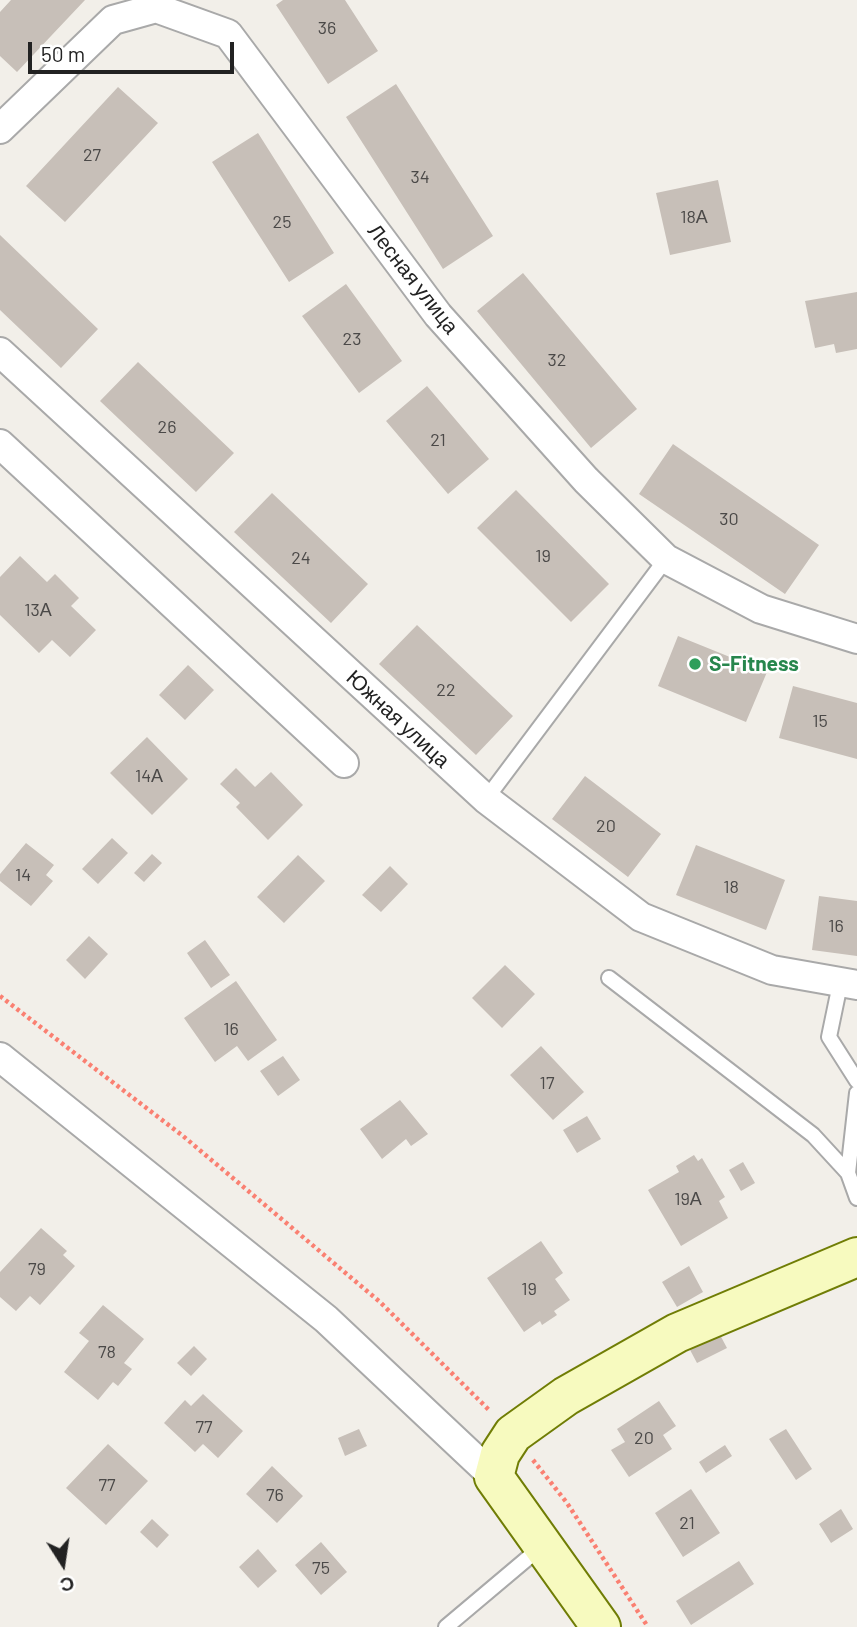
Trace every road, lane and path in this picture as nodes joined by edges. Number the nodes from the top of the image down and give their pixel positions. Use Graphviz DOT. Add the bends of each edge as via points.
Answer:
graph roads {
  1 [pos="0,129"];
  2 [pos="0,352"];
  3 [pos="0,444"];
  4 [pos="666,559"];
  5 [pos="857,639"];
  6 [pos="344,763"];
  7 [pos="486,799"];
  8 [pos="609,978"];
  9 [pos="848,984"];
  10 [pos="0,996"];
  11 [pos="0,1057"];
  12 [pos="857,1081"];
  13 [pos="857,1093"];
  14 [pos="848,1173"];
  15 [pos="857,1198"];
  16 [pos="857,1256"];
  17 [pos="513,1434"];
  18 [pos="494,1477"];
  19 [pos="542,1546"];
  20 [pos="446,1627"];
  21 [pos="601,1627"];
  22 [pos="648,1627"];
  1 -- 4 [label="street, Лесная улица" via="113,20 156,8 228,34 438,315 586,480"];
  2 -- 7 [label="street, Южная улица"];
  3 -- 6 [label="street"];
  4 -- 5 [label="street, Лесная улица" via="761,609"];
  4 -- 7 [label="lane"];
  7 -- 9 [label="street, Южная улица" via="640,917 772,970"];
  8 -- 14 [label="lane" via="813,1135"];
  9 -- 12 [label="lane" via="829,1037"];
  10 -- 17 [label="path" via="183,1136 380,1302"];
  11 -- 18 [label="street" via="326,1319"];
  13 -- 14 [label="lane"];
  14 -- 15 [label="lane"];
  16 -- 17 [label="street" via="677,1333 566,1396"];
  17 -- 18 [label="street" via="500,1454"];
  17 -- 22 [label="path" via="567,1503"];
  18 -- 19 [label="street"];
  19 -- 20 [label="lane"];
  19 -- 21 [label="street"];
}
